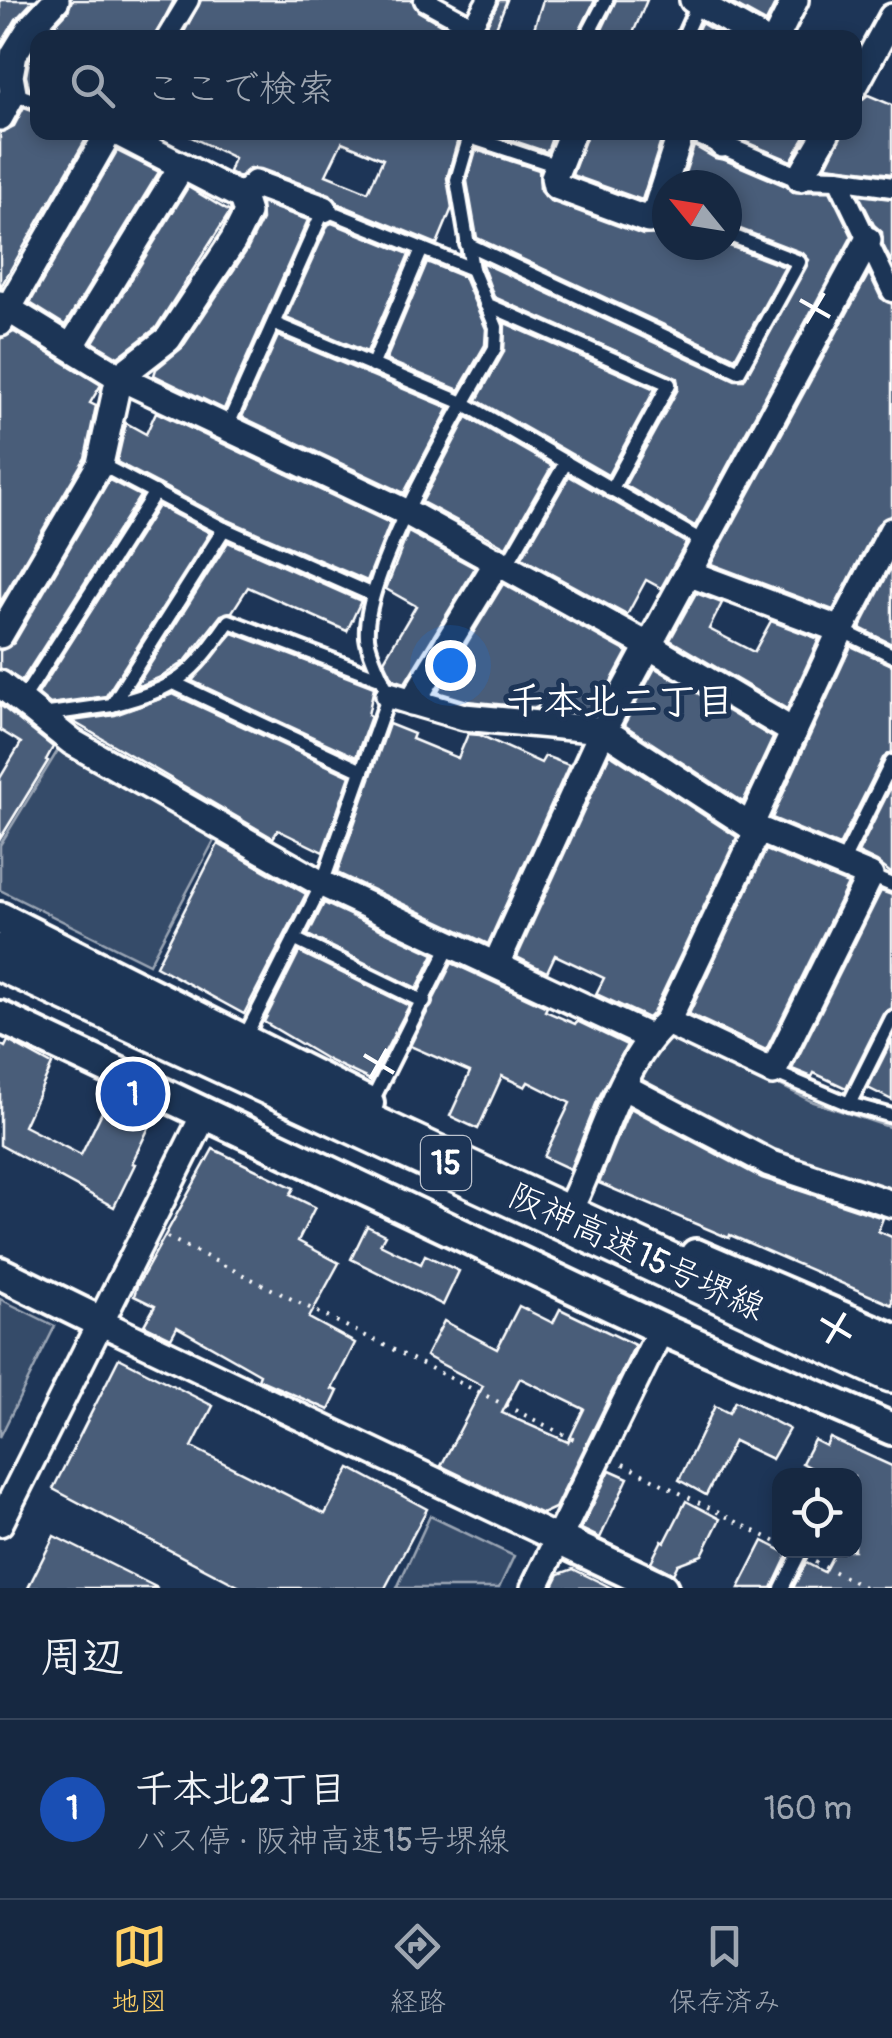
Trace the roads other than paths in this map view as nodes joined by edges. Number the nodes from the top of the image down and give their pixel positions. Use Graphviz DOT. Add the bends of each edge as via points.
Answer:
graph roads {
  1 [pos="56,0"];
  2 [pos="189,0"];
  3 [pos="424,0"];
  4 [pos="488,0"];
  5 [pos="606,0"];
  6 [pos="795,0"];
  7 [pos="697,1"];
  8 [pos="892,17"];
  9 [pos="171,30"];
  10 [pos="474,30"];
  11 [pos="478,30"];
  12 [pos="590,30"];
  13 [pos="686,30"];
  14 [pos="746,30"];
  15 [pos="780,30"];
  16 [pos="884,55"];
  17 [pos="862,76"];
  18 [pos="25,98"];
  19 [pos="0,117"];
  20 [pos="108,140"];
  21 [pos="129,140"];
  22 [pos="469,140"];
  23 [pos="487,140"];
  24 [pos="569,140"];
  25 [pos="679,140"];
  26 [pos="728,140"];
  27 [pos="823,140"];
  28 [pos="182,166"];
  29 [pos="558,166"];
  30 [pos="672,170"];
  31 [pos="800,178"];
  32 [pos="838,179"];
  33 [pos="892,187"];
  34 [pos="242,197"];
  35 [pos="324,209"];
  36 [pos="652,217"];
  37 [pos="742,240"];
  38 [pos="868,240"];
  39 [pos="468,244"];
  40 [pos="422,249"];
  41 [pos="472,269"];
  42 [pos="892,292"];
  43 [pos="486,304"];
  44 [pos="3,312"];
  45 [pos="275,324"];
  46 [pos="71,346"];
  47 [pos="372,366"];
  48 [pos="119,376"];
  49 [pos="464,404"];
  50 [pos="228,428"];
  51 [pos="566,462"];
  52 [pos="100,464"];
  53 [pos="612,490"];
  54 [pos="155,492"];
  55 [pos="408,513"];
  56 [pos="224,529"];
  57 [pos="892,532"];
  58 [pos="704,543"];
  59 [pos="502,564"];
  60 [pos="688,573"];
  61 [pos="372,594"];
  62 [pos="3,625"];
  63 [pos="841,630"];
  64 [pos="649,646"];
  65 [pos="892,655"];
  66 [pos="174,683"];
  67 [pos="0,684"];
  68 [pos="394,692"];
  69 [pos="112,705"];
  70 [pos="32,707"];
  71 [pos="603,730"];
  72 [pos="794,732"];
  73 [pos="892,762"];
  74 [pos="362,770"];
  75 [pos="754,828"];
  76 [pos="841,864"];
  77 [pos="881,880"];
  78 [pos="322,884"];
  79 [pos="0,918"];
  80 [pos="294,939"];
  81 [pos="450,944"];
  82 [pos="0,958"];
  83 [pos="496,964"];
  84 [pos="0,990"];
  85 [pos="424,1002"];
  86 [pos="0,1017"];
  87 [pos="892,1018"];
  88 [pos="658,1029"];
  89 [pos="243,1041"];
  90 [pos="773,1072"];
  91 [pos="624,1087"];
  92 [pos="370,1104"];
  93 [pos="849,1104"];
  94 [pos="205,1112"];
  95 [pos="892,1116"];
  96 [pos="573,1202"];
  97 [pos="892,1204"];
  98 [pos="0,1274"];
  99 [pos="100,1322"];
  100 [pos="661,1328"];
  101 [pos="892,1340"];
  102 [pos="892,1370"];
  103 [pos="892,1402"];
  104 [pos="892,1429"];
  105 [pos="0,1523"];
  106 [pos="560,1540"];
  107 [pos="798,1558"];
  108 [pos="534,1588"];
  109 [pos="662,1588"];
  110 [pos="782,1588"];
  1 -- 18 [label="street" via="14,54 10,76"];
  2 -- 9 [label="street"];
  3 -- 10 [label="street"];
  4 -- 11 [label="street"];
  5 -- 12 [label="lane"];
  6 -- 15 [label="street"];
  7 -- 13 [label="lane"];
  7 -- 14 [label="street"];
  8 -- 16 [label="street"];
  16 -- 17 [label="street"];
  18 -- 19 [label="street"];
  20 -- 44 [label="street"];
  21 -- 28 [label="street"];
  22 -- 39 [label="lane" via="457,180"];
  23 -- 29 [label="lane"];
  24 -- 29 [label="street"];
  25 -- 30 [label="street"];
  26 -- 31 [label="street"];
  27 -- 31 [label="street"];
  28 -- 34 [label="street"];
  28 -- 46 [label="street"];
  29 -- 36 [label="street" via="556,186 640,219"];
  31 -- 32 [label="street"];
  32 -- 33 [label="street"];
  32 -- 38 [label="street"];
  34 -- 35 [label="street" via="255,184"];
  34 -- 48 [label="street" via="247,214 182,321"];
  35 -- 40 [label="lane"];
  35 -- 45 [label="lane"];
  37 -- 39 [label="lane" via="799,262 739,371"];
  38 -- 42 [label="street"];
  38 -- 58 [label="street"];
  39 -- 41 [label="lane"];
  40 -- 41 [label="lane"];
  40 -- 47 [label="lane"];
  41 -- 43 [label="lane"];
  43 -- 49 [label="lane" via="496,327 495,348"];
  43 -- 53 [label="lane" via="668,384"];
  44 -- 46 [label="street"];
  45 -- 47 [label="lane"];
  45 -- 50 [label="lane"];
  46 -- 48 [label="street"];
  47 -- 49 [label="lane"];
  48 -- 50 [label="street"];
  48 -- 52 [label="street"];
  49 -- 51 [label="lane"];
  49 -- 55 [label="lane"];
  50 -- 55 [label="street"];
  51 -- 53 [label="lane"];
  51 -- 59 [label="lane"];
  52 -- 54 [label="lane"];
  52 -- 62 [label="street"];
  53 -- 58 [label="lane"];
  54 -- 56 [label="lane"];
  54 -- 70 [label="lane"];
  55 -- 59 [label="street"];
  55 -- 61 [label="lane"];
  56 -- 61 [label="lane"];
  56 -- 69 [label="lane"];
  57 -- 63 [label="street"];
  58 -- 60 [label="street"];
  59 -- 64 [label="street"];
  59 -- 68 [label="street"];
  60 -- 63 [label="street"];
  60 -- 64 [label="street"];
  61 -- 68 [label="lane" via="367,638"];
  63 -- 65 [label="lane"];
  63 -- 72 [label="street"];
  64 -- 71 [label="street"];
  64 -- 72 [label="street"];
  66 -- 68 [label="lane" via="200,664 230,621"];
  66 -- 69 [label="lane"];
  66 -- 74 [label="lane"];
  67 -- 70 [label="street"];
  68 -- 71 [label="street" via="464,718"];
  68 -- 74 [label="lane"];
  69 -- 70 [label="lane"];
  70 -- 78 [label="street" via="72,742"];
  71 -- 75 [label="street"];
  71 -- 83 [label="street"];
  72 -- 75 [label="street"];
  73 -- 76 [label="lane"];
  74 -- 78 [label="lane"];
  75 -- 76 [label="street"];
  75 -- 88 [label="street"];
  76 -- 77 [label="street"];
  77 -- 90 [label="street"];
  78 -- 80 [label="lane"];
  78 -- 81 [label="street"];
  79 -- 89 [label="street"];
  80 -- 85 [label="lane"];
  80 -- 89 [label="lane"];
  81 -- 83 [label="street"];
  81 -- 85 [label="lane"];
  82 -- 102 [label="highway, 阪神高速15号堺線 / 15"];
  83 -- 88 [label="street"];
  84 -- 103 [label="highway, 阪神高速15号堺線 / 15"];
  85 -- 92 [label="lane"];
  86 -- 94 [label="street"];
  87 -- 93 [label="lane"];
  88 -- 90 [label="street"];
  88 -- 91 [label="street"];
  89 -- 92 [label="street"];
  90 -- 93 [label="lane"];
  91 -- 96 [label="street"];
  91 -- 97 [label="street" via="769,1162"];
  92 -- 96 [label="street"];
  93 -- 95 [label="lane"];
  94 -- 99 [label="street"];
  94 -- 100 [label="street"];
  96 -- 101 [label="street"];
  98 -- 99 [label="street"];
  99 -- 105 [label="street"];
  99 -- 106 [label="street"];
  100 -- 104 [label="street"];
  100 -- 106 [label="street"];
  106 -- 108 [label="street"];
  106 -- 109 [label="street"];
  107 -- 110 [label="lane"];
}
